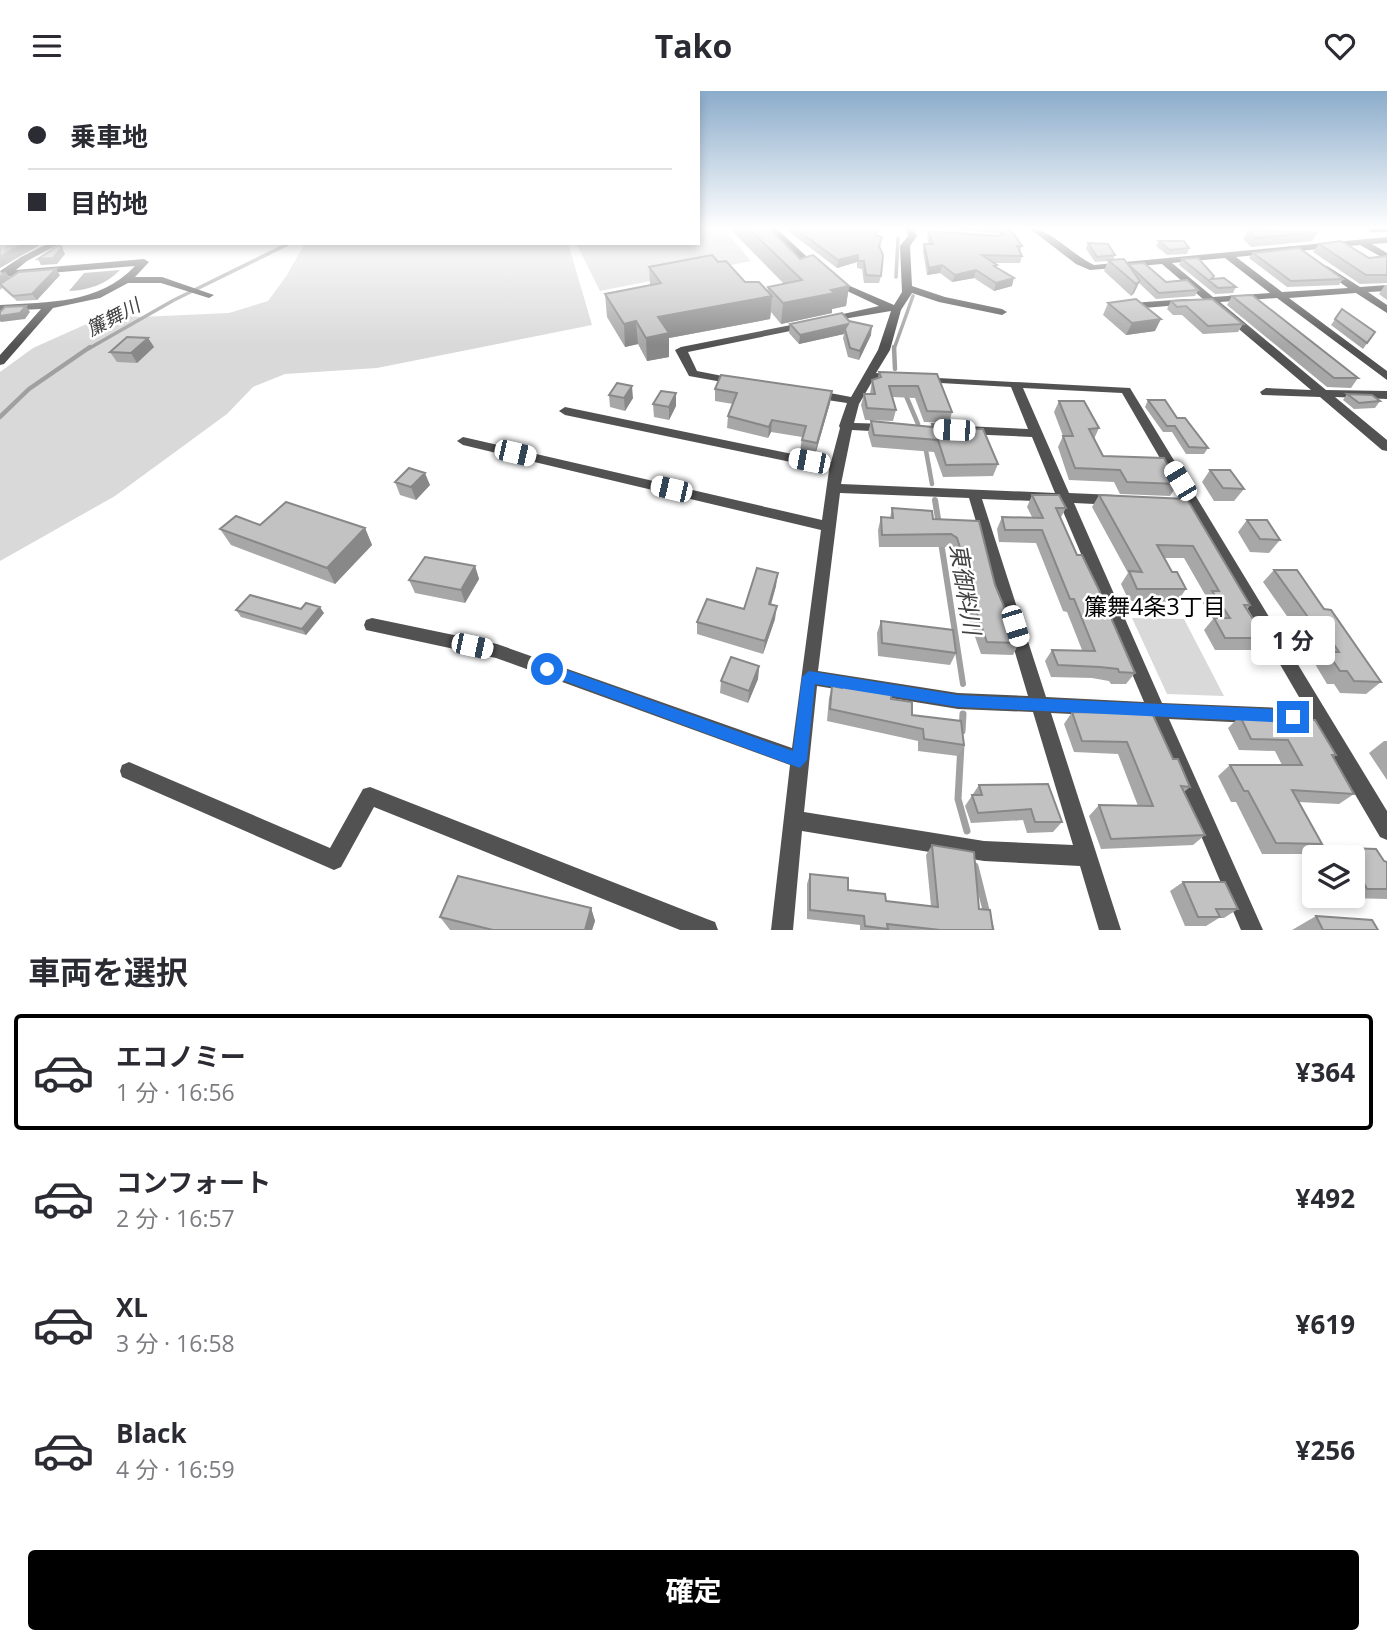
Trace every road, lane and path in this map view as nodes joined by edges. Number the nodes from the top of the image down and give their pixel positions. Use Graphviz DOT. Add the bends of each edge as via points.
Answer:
graph roads {
  1 [pos="83,267"];
  2 [pos="140,267"];
  3 [pos="814,267"];
  4 [pos="907,267"];
  5 [pos="1171,267"];
  6 [pos="1243,267"];
  7 [pos="1325,267"];
  8 [pos="3,274"];
  9 [pos="130,280"];
  10 [pos="908,288"];
  11 [pos="1387,288"];
  12 [pos="1358,290"];
  13 [pos="209,295"];
  14 [pos="1281,295"];
  15 [pos="1211,300"];
  16 [pos="51,304"];
  17 [pos="1132,306"];
  18 [pos="0,309"];
  19 [pos="893,309"];
  20 [pos="1387,310"];
  21 [pos="1002,312"];
  22 [pos="14,348"];
  23 [pos="0,349"];
  24 [pos="0,362"];
  25 [pos="869,376"];
  26 [pos="1387,377"];
  27 [pos="747,383"];
  28 [pos="1015,384"];
  29 [pos="800,392"];
  30 [pos="1266,392"];
  31 [pos="1323,393"];
  32 [pos="1387,395"];
  33 [pos="854,401"];
  34 [pos="565,411"];
  35 [pos="845,426"];
  36 [pos="899,428"];
  37 [pos="954,430"];
  38 [pos="1035,433"];
  39 [pos="463,441"];
  40 [pos="1387,447"];
  41 [pos="836,467"];
  42 [pos="833,488"];
  43 [pos="974,494"];
  44 [pos="1065,498"];
  45 [pos="1129,501"];
  46 [pos="827,526"];
  47 [pos="372,625"];
  48 [pos="809,677"];
  49 [pos="1040,705"];
  50 [pos="1157,712"];
  51 [pos="1321,718"];
  52 [pos="800,760"];
  53 [pos="129,771"];
  54 [pos="794,820"];
  55 [pos="1387,830"];
  56 [pos="1087,856"];
  57 [pos="707,930"];
  58 [pos="782,930"];
  59 [pos="1110,930"];
  60 [pos="1252,930"];
  1 -- 8 [label="street"];
  2 -- 9 [label="street"];
  3 -- 19 [label="street" via="826,278"];
  4 -- 10 [label="street"];
  5 -- 15 [label="street"];
  6 -- 14 [label="street"];
  7 -- 12 [label="street"];
  9 -- 13 [label="street" via="170,283"];
  9 -- 16 [label="street" via="92,300"];
  10 -- 19 [label="street"];
  10 -- 21 [label="street"];
  11 -- 12 [label="street"];
  12 -- 14 [label="street"];
  12 -- 20 [label="street"];
  14 -- 15 [label="street"];
  14 -- 26 [label="street"];
  15 -- 17 [label="street"];
  15 -- 31 [label="street"];
  16 -- 18 [label="street"];
  16 -- 22 [label="street"];
  19 -- 25 [label="street" via="884,351"];
  19 -- 27 [label="street" via="681,351 693,374"];
  22 -- 23 [label="street"];
  22 -- 24 [label="street"];
  25 -- 28 [label="street"];
  25 -- 33 [label="street"];
  28 -- 38 [label="street"];
  28 -- 51 [label="street" via="1126,390 1187,503"];
  29 -- 33 [label="street"];
  30 -- 31 [label="street"];
  31 -- 32 [label="street"];
  31 -- 40 [label="street"];
  33 -- 35 [label="street"];
  34 -- 41 [label="street"];
  35 -- 36 [label="street"];
  35 -- 41 [label="street"];
  37 -- 38 [label="street"];
  38 -- 44 [label="street"];
  39 -- 46 [label="street"];
  41 -- 42 [label="street"];
  42 -- 43 [label="street"];
  42 -- 46 [label="street"];
  43 -- 44 [label="street"];
  43 -- 49 [label="street"];
  44 -- 45 [label="street"];
  44 -- 50 [label="street"];
  46 -- 48 [label="street"];
  47 -- 52 [label="street" via="497,651"];
  48 -- 49 [label="street" via="958,701"];
  48 -- 52 [label="street"];
  49 -- 50 [label="street"];
  49 -- 56 [label="street"];
  50 -- 51 [label="street"];
  50 -- 60 [label="street"];
  51 -- 55 [label="street"];
  52 -- 54 [label="street"];
  53 -- 57 [label="street" via="334,860 370,796"];
  54 -- 56 [label="street" via="984,851"];
  54 -- 58 [label="street"];
  56 -- 59 [label="street"];
}
